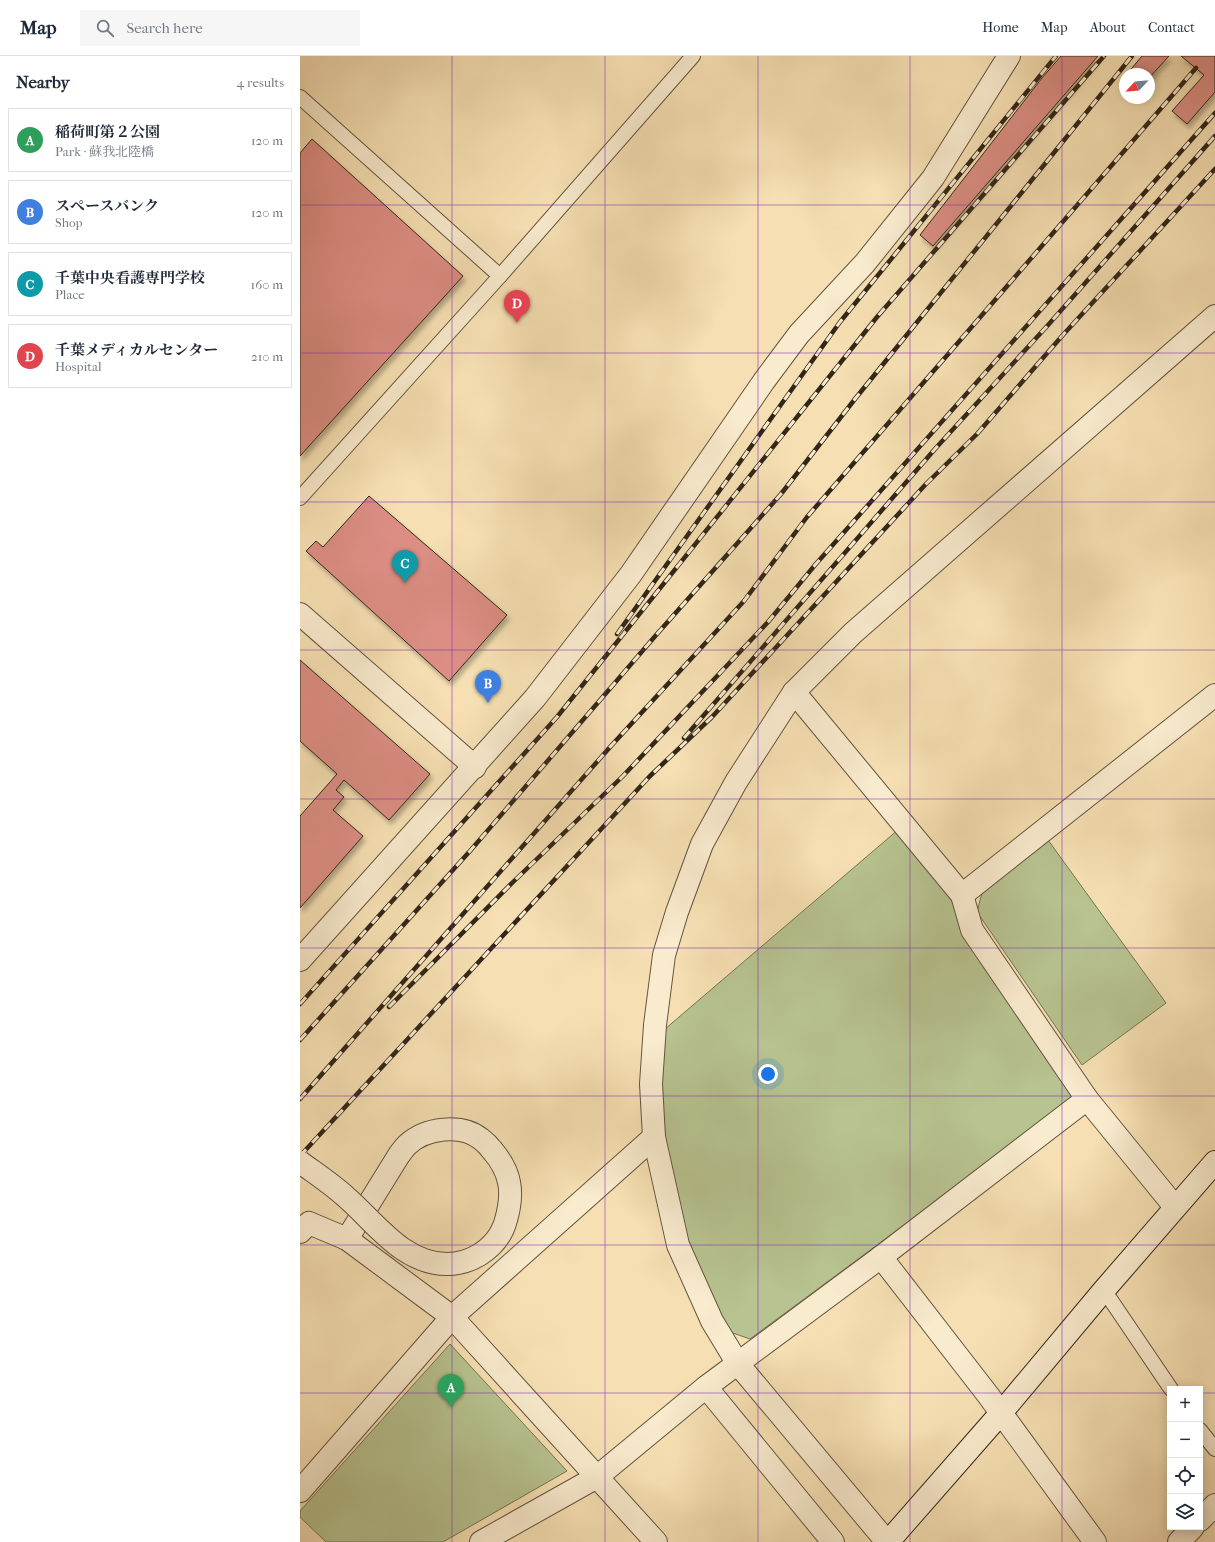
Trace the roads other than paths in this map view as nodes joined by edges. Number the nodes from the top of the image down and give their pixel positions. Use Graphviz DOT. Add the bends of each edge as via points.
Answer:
graph roads {
  1 [pos="693,56"];
  2 [pos="1009,56"];
  3 [pos="300,98"];
  4 [pos="500,276"];
  5 [pos="1215,316"];
  6 [pos="300,498"];
  7 [pos="300,614"];
  8 [pos="794,692"];
  9 [pos="1215,695"];
  10 [pos="475,766"];
  11 [pos="962,895"];
  12 [pos="300,960"];
  13 [pos="1087,1099"];
  14 [pos="654,1137"];
  15 [pos="300,1162"];
  16 [pos="1215,1162"];
  17 [pos="1176,1207"];
  18 [pos="300,1232"];
  19 [pos="347,1239"];
  20 [pos="881,1257"];
  21 [pos="1104,1290"];
  22 [pos="452,1317"];
  23 [pos="738,1364"];
  24 [pos="1169,1386"];
  25 [pos="706,1388"];
  26 [pos="1001,1413"];
  27 [pos="1203,1434"];
  28 [pos="1215,1449"];
  29 [pos="597,1477"];
  30 [pos="300,1491"];
  31 [pos="1215,1505"];
  32 [pos="1203,1517"];
  33 [pos="1191,1530"];
  34 [pos="481,1542"];
  35 [pos="656,1542"];
  36 [pos="832,1542"];
  37 [pos="888,1542"];
  38 [pos="1095,1542"];
  39 [pos="1179,1542"];
  1 -- 4 [label="lane"];
  2 -- 10 [label="street" via="932,178 865,263 799,334 759,387 631,574 535,698"];
  3 -- 4 [label="lane"];
  4 -- 6 [label="lane"];
  5 -- 8 [label="street" via="853,633"];
  7 -- 10 [label="street"];
  8 -- 11 [label="street"];
  8 -- 14 [label="street" via="736,782 702,844 677,912 664,955 655,1025 651,1084"];
  9 -- 11 [label="street"];
  10 -- 12 [label="street"];
  11 -- 13 [label="street" via="972,930"];
  13 -- 17 [label="street"];
  13 -- 20 [label="street"];
  14 -- 22 [label="street"];
  14 -- 23 [label="street" via="678,1246 712,1321"];
  15 -- 19 [label="street, bridge" via="345,1196 356,1206 361,1211 366,1216 387,1236 406,1252 428,1262 440,1264 475,1258 492,1246 504,1227 511,1202 508,1174 501,1161 481,1138 456,1129 429,1132 408,1144 399,1154 383,1181 367,1207 363,1213 359,1220"];
  16 -- 17 [label="street"];
  17 -- 21 [label="street"];
  18 -- 19 [label="street" via="308,1223"];
  19 -- 22 [label="street"];
  20 -- 23 [label="street"];
  20 -- 26 [label="street"];
  21 -- 24 [label="lane"];
  21 -- 26 [label="street"];
  22 -- 29 [label="street"];
  22 -- 30 [label="street"];
  23 -- 25 [label="street"];
  23 -- 37 [label="street"];
  25 -- 29 [label="street"];
  25 -- 36 [label="street"];
  26 -- 37 [label="street"];
  26 -- 38 [label="street"];
  27 -- 28 [label="lane"];
  29 -- 34 [label="street"];
  29 -- 35 [label="street"];
  31 -- 32 [label="street"];
  33 -- 39 [label="street"];
}
